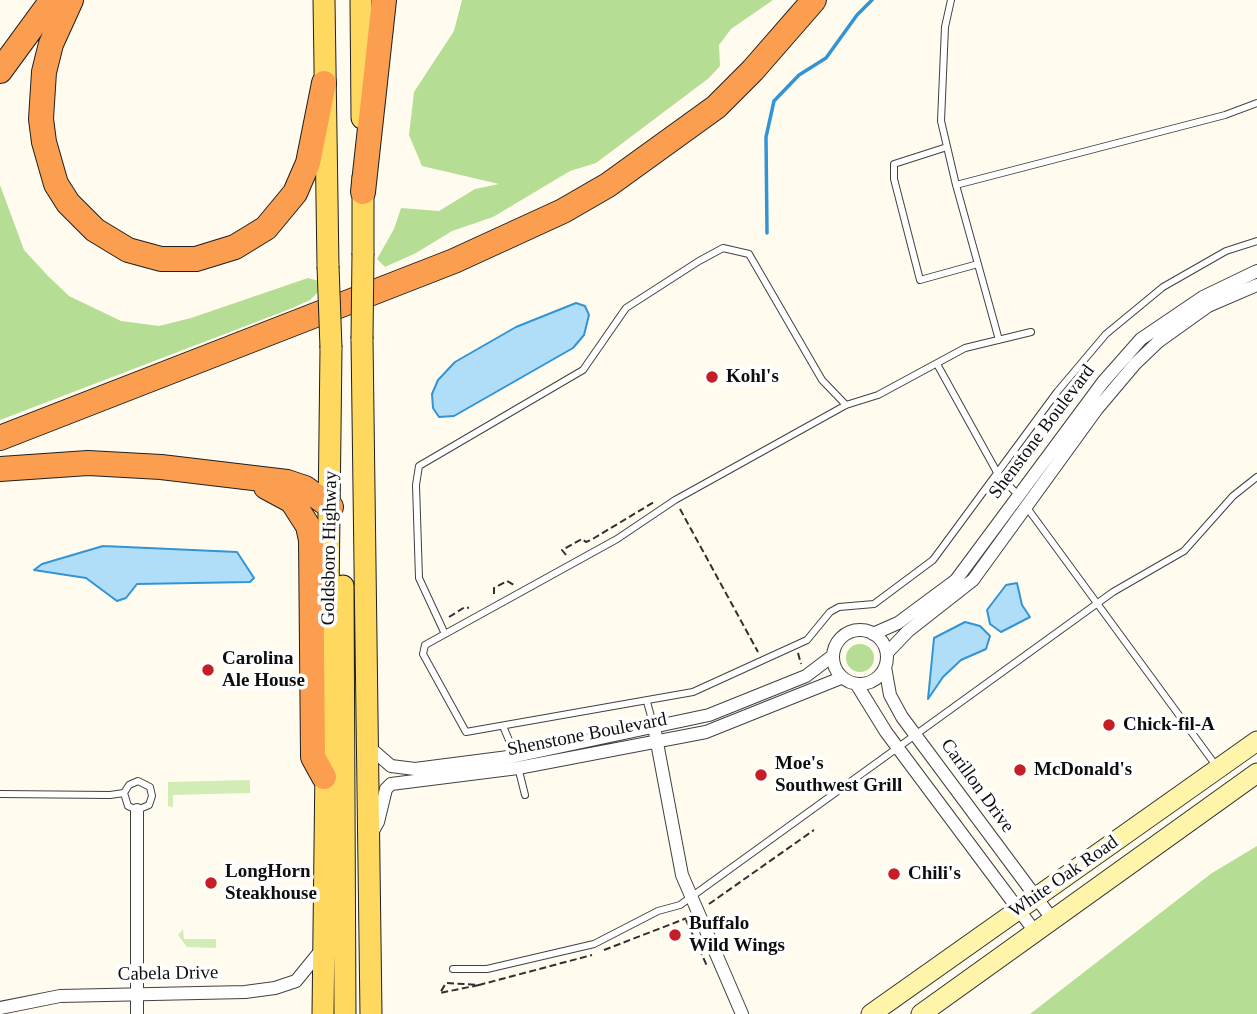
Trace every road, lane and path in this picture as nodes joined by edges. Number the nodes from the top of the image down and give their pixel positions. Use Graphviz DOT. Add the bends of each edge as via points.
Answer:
graph roads {
  1 [pos="52,0"];
  2 [pos="71,0"];
  3 [pos="324,0"];
  4 [pos="361,0"];
  5 [pos="384,0"];
  6 [pos="814,0"];
  7 [pos="951,0"];
  8 [pos="0,71"];
  9 [pos="324,83"];
  10 [pos="1257,103"];
  11 [pos="947,147"];
  12 [pos="956,184"];
  13 [pos="363,192"];
  14 [pos="1257,241"];
  15 [pos="978,264"];
  16 [pos="1257,271"];
  17 [pos="1257,285"];
  18 [pos="1031,332"];
  19 [pos="999,340"];
  20 [pos="937,364"];
  21 [pos="846,405"];
  22 [pos="0,438"];
  23 [pos="0,469"];
  24 [pos="998,474"];
  25 [pos="244,477"];
  26 [pos="1257,477"];
  27 [pos="1018,495"];
  28 [pos="675,500"];
  29 [pos="1026,506"];
  30 [pos="331,507"];
  31 [pos="567,556"];
  32 [pos="523,580"];
  33 [pos="494,596"];
  34 [pos="1100,604"];
  35 [pos="471,609"];
  36 [pos="449,617"];
  37 [pos="445,634"];
  38 [pos="873,634"];
  39 [pos="795,646"];
  40 [pos="758,653"];
  41 [pos="887,653"];
  42 [pos="831,657"];
  43 [pos="885,667"];
  44 [pos="804,671"];
  45 [pos="841,678"];
  46 [pos="857,685"];
  47 [pos="647,702"];
  48 [pos="503,726"];
  49 [pos="656,735"];
  50 [pos="916,736"];
  51 [pos="1257,741"];
  52 [pos="369,747"];
  53 [pos="898,747"];
  54 [pos="517,762"];
  55 [pos="1218,769"];
  56 [pos="1257,774"];
  57 [pos="324,777"];
  58 [pos="124,793"];
  59 [pos="0,794"];
  60 [pos="525,795"];
  61 [pos="137,810"];
  62 [pos="369,839"];
  63 [pos="691,897"];
  64 [pos="1036,897"];
  65 [pos="1019,909"];
  66 [pos="685,919"];
  67 [pos="1053,920"];
  68 [pos="1036,933"];
  69 [pos="322,949"];
  70 [pos="453,969"];
  71 [pos="709,970"];
  72 [pos="137,994"];
  73 [pos="0,1007"];
  74 [pos="137,1014"];
  75 [pos="323,1014"];
  76 [pos="345,1014"];
  77 [pos="371,1014"];
  78 [pos="742,1014"];
  79 [pos="871,1014"];
  80 [pos="921,1014"];
  1 -- 8 [label="highway"];
  2 -- 9 [label="highway" via="44,72 44,142 57,184 68,202 95,230 128,250 161,259 196,259 235,247 266,228 295,193 308,163"];
  3 -- 9 [label="main road, Goldsboro Highway"];
  4 -- 13 [label="main road"];
  5 -- 13 [label="highway"];
  6 -- 22 [label="highway" via="716,107 619,178 563,211 454,261"];
  7 -- 11 [label="lane" via="945,27 941,121"];
  9 -- 30 [label="main road, Goldsboro Highway, bridge"];
  10 -- 12 [label="lane"];
  11 -- 12 [label="lane"];
  11 -- 15 [label="lane" via="894,164 920,280"];
  12 -- 15 [label="lane"];
  13 -- 52 [label="main road, Goldsboro Highway, bridge"];
  14 -- 24 [label="lane" via="1226,251 1163,287 1106,334"];
  15 -- 19 [label="lane"];
  16 -- 27 [label="street, Shenstone Boulevard" via="1203,296 1141,339"];
  17 -- 29 [label="street, Shenstone Boulevard" via="1208,306 1148,351 1112,389"];
  18 -- 19 [label="lane"];
  19 -- 20 [label="lane" via="965,348"];
  20 -- 21 [label="lane" via="878,395"];
  20 -- 24 [label="lane"];
  21 -- 28 [label="lane"];
  21 -- 37 [label="lane" via="822,380 749,254 723,248 699,261 626,308 583,370 419,466 419,578"];
  23 -- 25 [label="highway" via="100,463"];
  24 -- 27 [label="lane"];
  24 -- 39 [label="lane" via="933,560 874,604 830,612 807,640"];
  25 -- 30 [label="highway" via="296,485"];
  25 -- 57 [label="highway" via="292,501 312,540 313,757"];
  26 -- 34 [label="lane" via="1233,496 1184,551"];
  27 -- 29 [label="lane"];
  27 -- 38 [label="street, Shenstone Boulevard" via="956,580 898,623"];
  28 -- 31 [label="path" via="671,493 591,540 582,539 562,550"];
  28 -- 37 [label="lane" via="617,539"];
  28 -- 40 [label="path"];
  29 -- 34 [label="lane"];
  29 -- 41 [label="street, Shenstone Boulevard" via="973,580"];
  30 -- 57 [label="main road, Goldsboro Highway"];
  30 -- 76 [label="main road" via="343,552"];
  32 -- 33 [label="path" via="512,586 507,581 494,589"];
  34 -- 50 [label="lane"];
  34 -- 55 [label="lane"];
  35 -- 36 [label="path" via="465,607"];
  37 -- 48 [label="lane" via="425,645 423,654 466,732"];
  38 -- 41 [label="street"];
  38 -- 42 [label="street" via="861,630 846,634"];
  39 -- 44 [label="path"];
  39 -- 47 [label="lane" via="693,692"];
  41 -- 43 [label="street"];
  42 -- 45 [label="street"];
  42 -- 49 [label="street, Shenstone Boulevard" via="806,676"];
  43 -- 46 [label="street" via="875,680"];
  43 -- 50 [label="street, Carillon Drive" via="890,695"];
  45 -- 46 [label="street"];
  45 -- 49 [label="street, Shenstone Boulevard" via="706,732"];
  46 -- 53 [label="street, Carillon Drive"];
  47 -- 48 [label="lane"];
  47 -- 49 [label="lane"];
  48 -- 54 [label="lane"];
  49 -- 54 [label="street, Shenstone Boulevard"];
  49 -- 63 [label="street" via="682,876"];
  50 -- 53 [label="lane"];
  50 -- 64 [label="street, Carillon Drive"];
  51 -- 55 [label="main road, White Oak Road"];
  52 -- 54 [label="street, Shenstone Boulevard" via="391,766 415,769"];
  52 -- 62 [label="main road, Goldsboro Highway"];
  53 -- 63 [label="lane"];
  53 -- 65 [label="street, Carillon Drive"];
  54 -- 60 [label="lane"];
  54 -- 62 [label="street, Shenstone Boulevard" via="391,784"];
  55 -- 64 [label="main road, White Oak Road"];
  56 -- 67 [label="main road, White Oak Road"];
  57 -- 69 [label="main road, Goldsboro Highway"];
  58 -- 59 [label="lane"];
  58 -- 61 [label="lane" via="128,806"];
  58 -- 61 [label="lane" via="138,781 150,787 149,805"];
  61 -- 72 [label="street"];
  62 -- 77 [label="main road, Goldsboro Highway"];
  63 -- 70 [label="lane" via="594,944 487,969"];
  63 -- 78 [label="street"];
  64 -- 65 [label="main road, White Oak Road"];
  64 -- 67 [label="street, Carillon Drive"];
  65 -- 68 [label="street, Carillon Drive"];
  65 -- 79 [label="main road, White Oak Road"];
  66 -- 71 [label="path"];
  67 -- 68 [label="main road, White Oak Road"];
  68 -- 80 [label="main road, White Oak Road"];
  69 -- 72 [label="street, Cabela Drive" via="296,981 245,992"];
  69 -- 75 [label="main road, Goldsboro Highway"];
  72 -- 73 [label="street, Cabela Drive" via="60,996"];
  72 -- 74 [label="street"];
}
